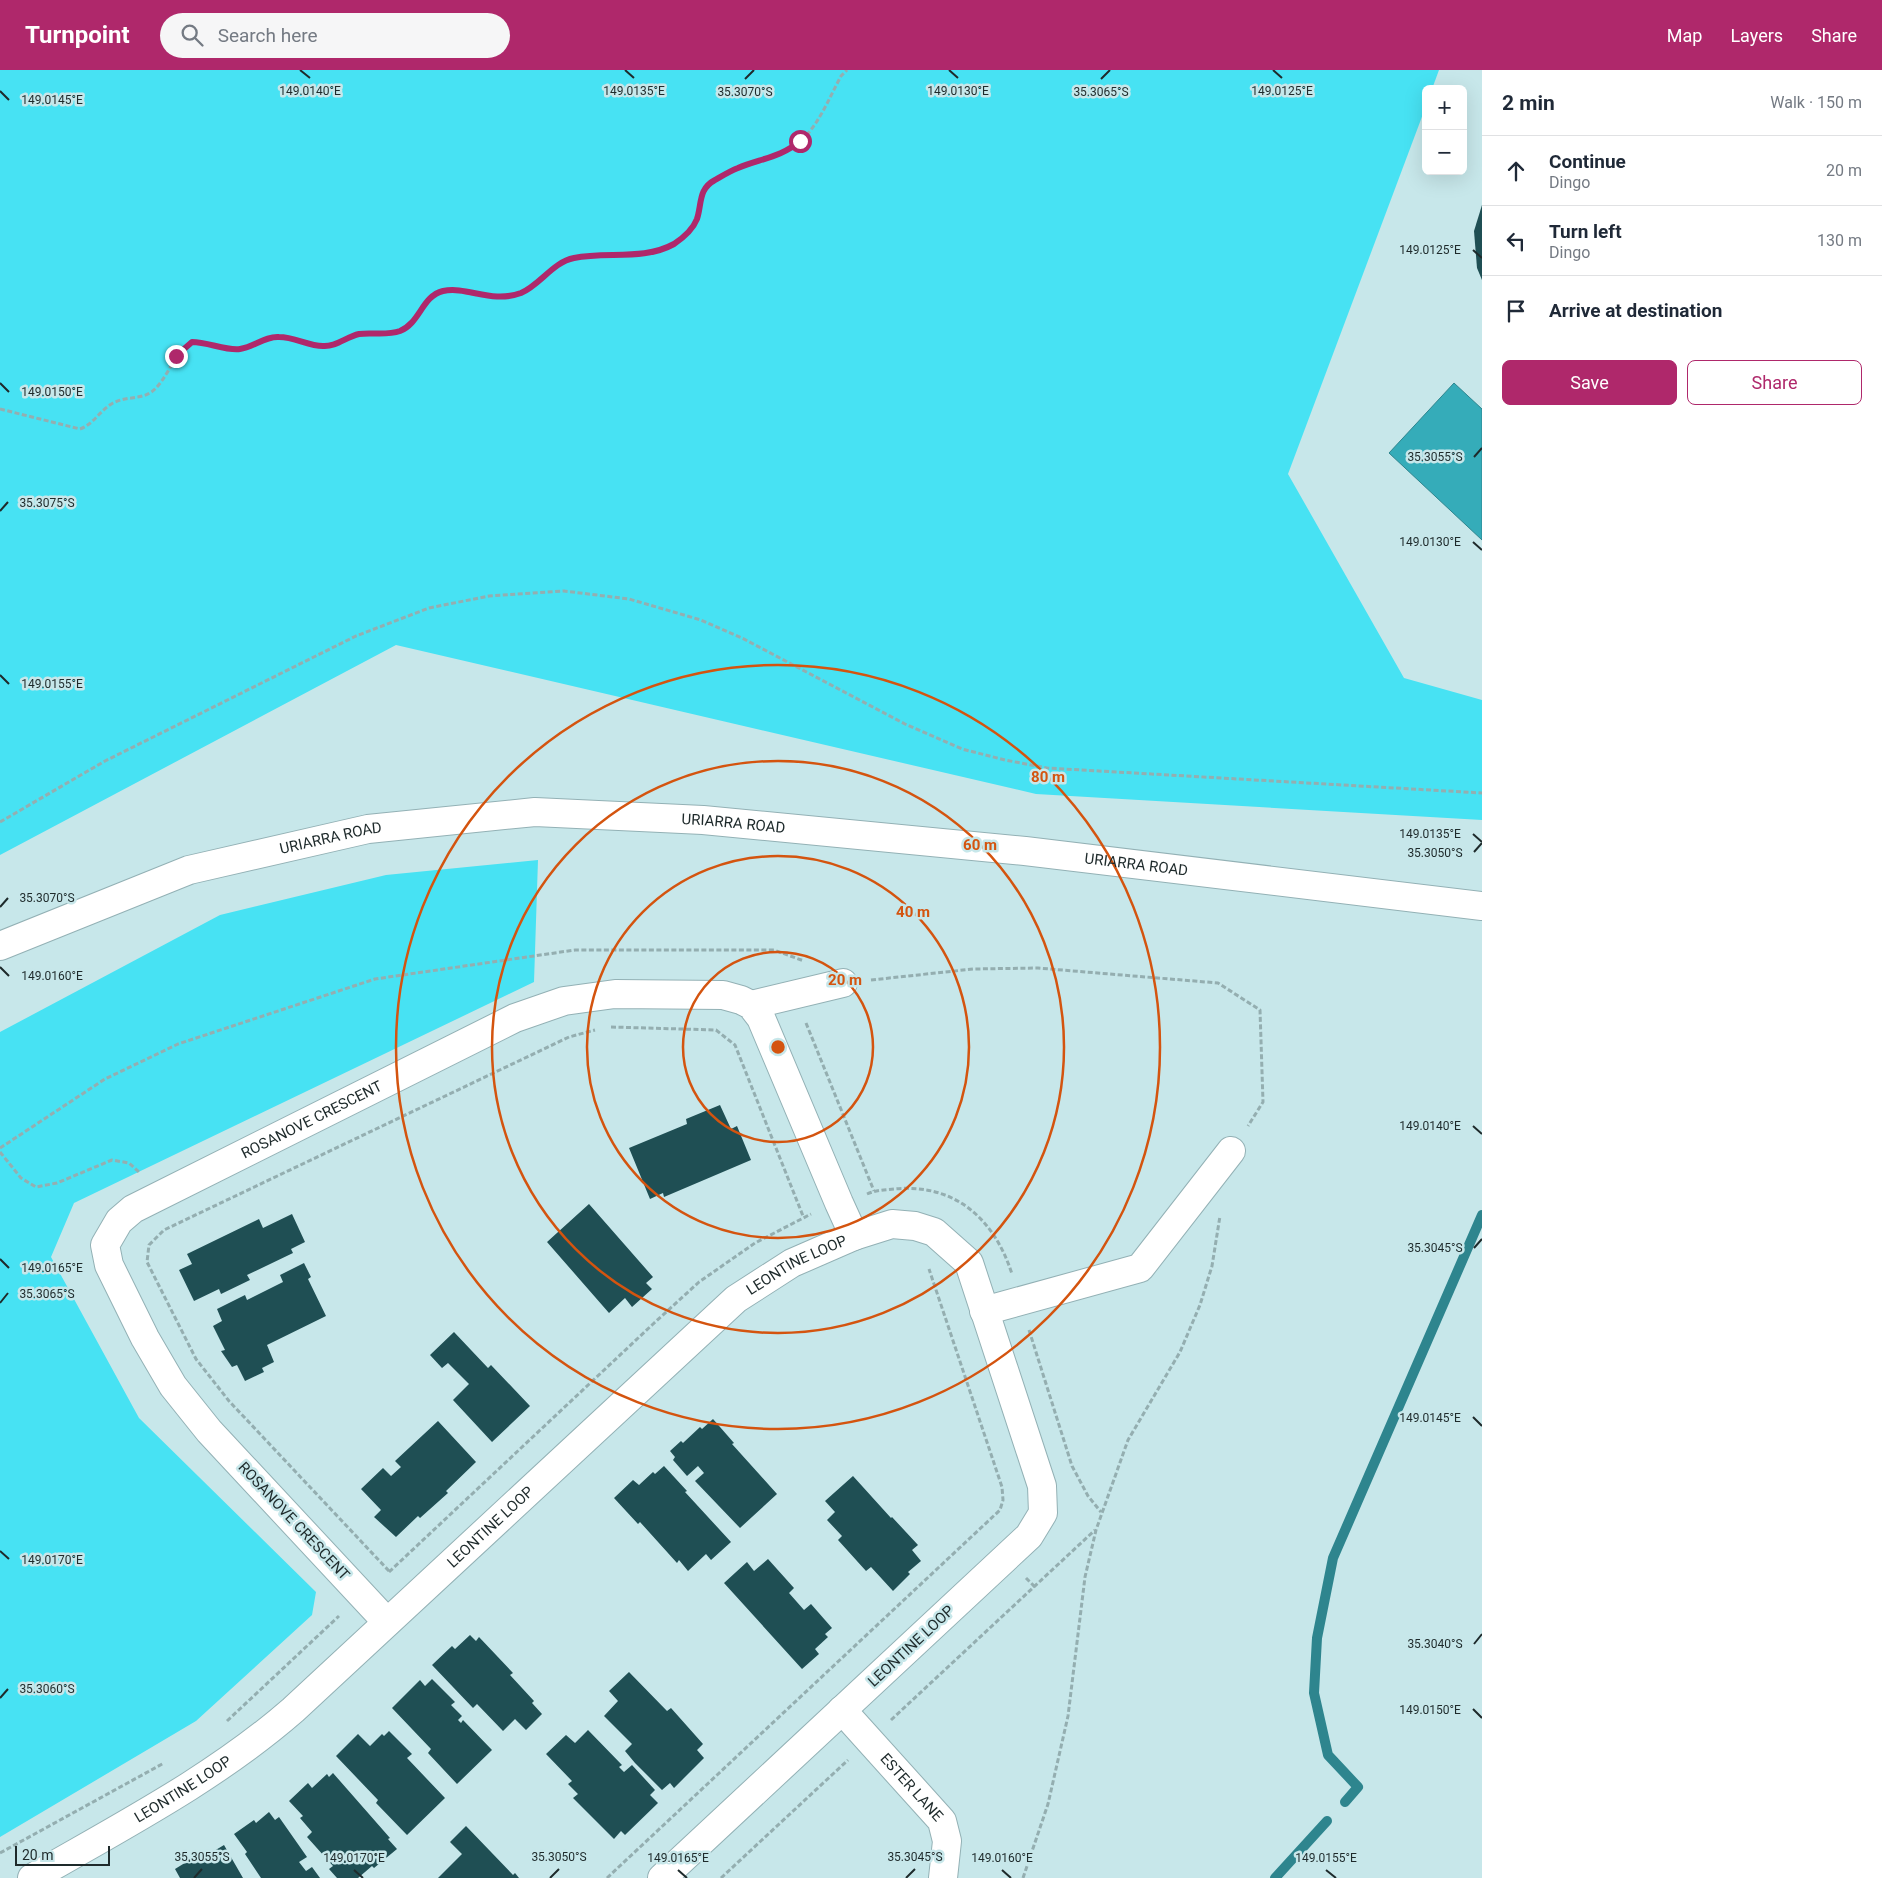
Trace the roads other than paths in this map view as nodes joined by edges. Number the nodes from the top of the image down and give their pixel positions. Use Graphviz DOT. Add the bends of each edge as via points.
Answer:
graph roads {
  1 [pos="1482,906"];
  2 [pos="0,946"];
  3 [pos="843,983"];
  4 [pos="751,1005"];
  5 [pos="1231,1151"];
  6 [pos="854,1236"];
  7 [pos="984,1310"];
  8 [pos="387,1622"];
  9 [pos="842,1710"];
  10 [pos="32,1878"];
  11 [pos="662,1878"];
  12 [pos="943,1878"];
  1 -- 2 [label="street, URIARRA ROAD" via="1025,851 703,820 535,812 368,829 189,870"];
  3 -- 4 [label="street"];
  4 -- 6 [label="street" via="762,1018"];
  4 -- 8 [label="street, ROSANOVE CRESCENT" via="723,995 615,994 564,1001 515,1018 155,1196 119,1221 105,1246 109,1265 173,1386 209,1431"];
  5 -- 7 [label="street" via="1140,1268"];
  6 -- 7 [label="street, LEONTINE LOOP" via="892,1224 934,1232 969,1263"];
  6 -- 8 [label="street, LEONTINE LOOP" via="792,1263 736,1299"];
  7 -- 9 [label="street, LEONTINE LOOP" via="1042,1486 1043,1514 1029,1536"];
  8 -- 10 [label="street, LEONTINE LOOP" via="261,1738 190,1786"];
  9 -- 11 [label="street, LEONTINE LOOP"];
  9 -- 12 [label="street, ESTER LANE" via="942,1820 947,1840"];
}
